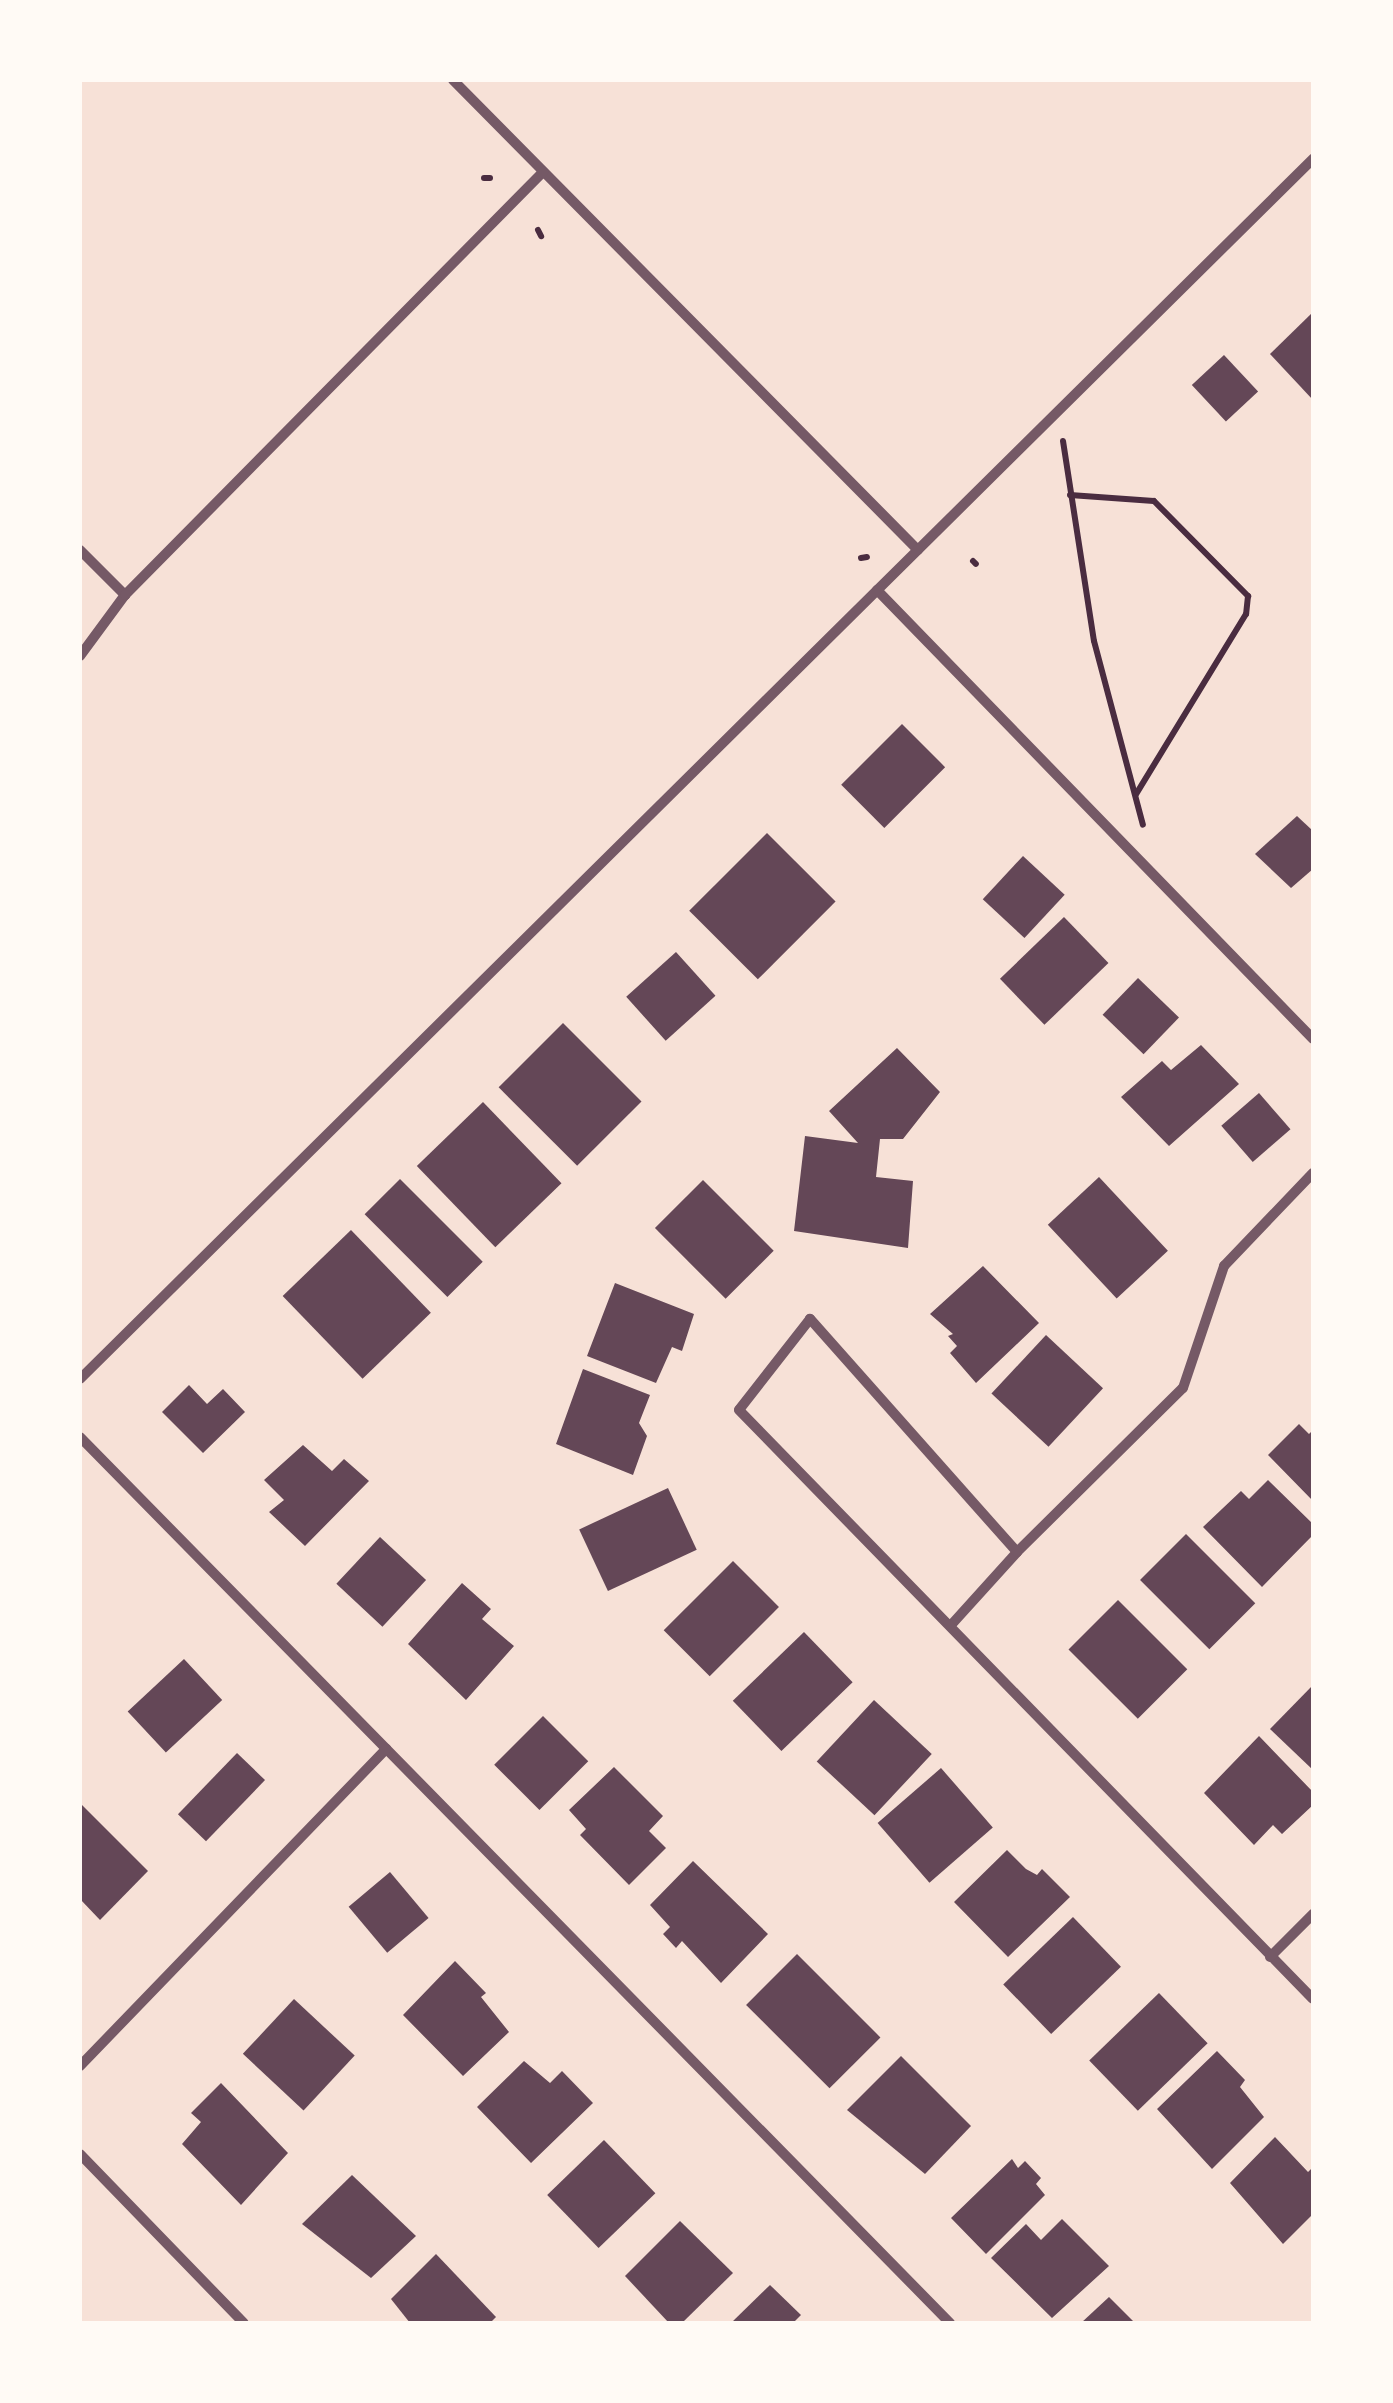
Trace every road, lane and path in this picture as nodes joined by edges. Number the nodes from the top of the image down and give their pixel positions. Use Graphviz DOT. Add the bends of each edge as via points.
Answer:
graph roads {
  1 [pos="453,80"];
  2 [pos="1313,160"];
  3 [pos="543,172"];
  4 [pos="1059,410"];
  5 [pos="1070,494"];
  6 [pos="80,550"];
  7 [pos="918,550"];
  8 [pos="877,590"];
  9 [pos="125,595"];
  10 [pos="80,656"];
  11 [pos="1135,794"];
  12 [pos="1158,879"];
  13 [pos="1313,1039"];
  14 [pos="1313,1173"];
  15 [pos="80,1379"];
  16 [pos="80,1437"];
  17 [pos="1017,1552"];
  18 [pos="952,1624"];
  19 [pos="386,1748"];
  20 [pos="1313,1914"];
  21 [pos="1270,1957"];
  22 [pos="1313,1999"];
  23 [pos="80,2066"];
  24 [pos="80,2154"];
  25 [pos="244,2323"];
  26 [pos="950,2323"];
  1 -- 3 [label="street"];
  2 -- 4 [label="street"];
  3 -- 7 [label="street"];
  3 -- 9 [label="street"];
  4 -- 5 [label="path"];
  4 -- 7 [label="street"];
  5 -- 11 [label="path" via="1094,641"];
  5 -- 11 [label="path" via="1154,501 1248,596 1246,614"];
  6 -- 9 [label="street"];
  7 -- 8 [label="street"];
  8 -- 12 [label="street"];
  8 -- 15 [label="street"];
  9 -- 10 [label="street"];
  11 -- 12 [label="path"];
  12 -- 13 [label="street"];
  14 -- 17 [label="street" via="1224,1266 1184,1388"];
  16 -- 19 [label="street"];
  17 -- 18 [label="street"];
  17 -- 18 [label="street" via="810,1319 740,1410"];
  18 -- 21 [label="street"];
  19 -- 23 [label="street"];
  19 -- 26 [label="street"];
  20 -- 21 [label="street"];
  21 -- 22 [label="street"];
  24 -- 25 [label="street"];
}
